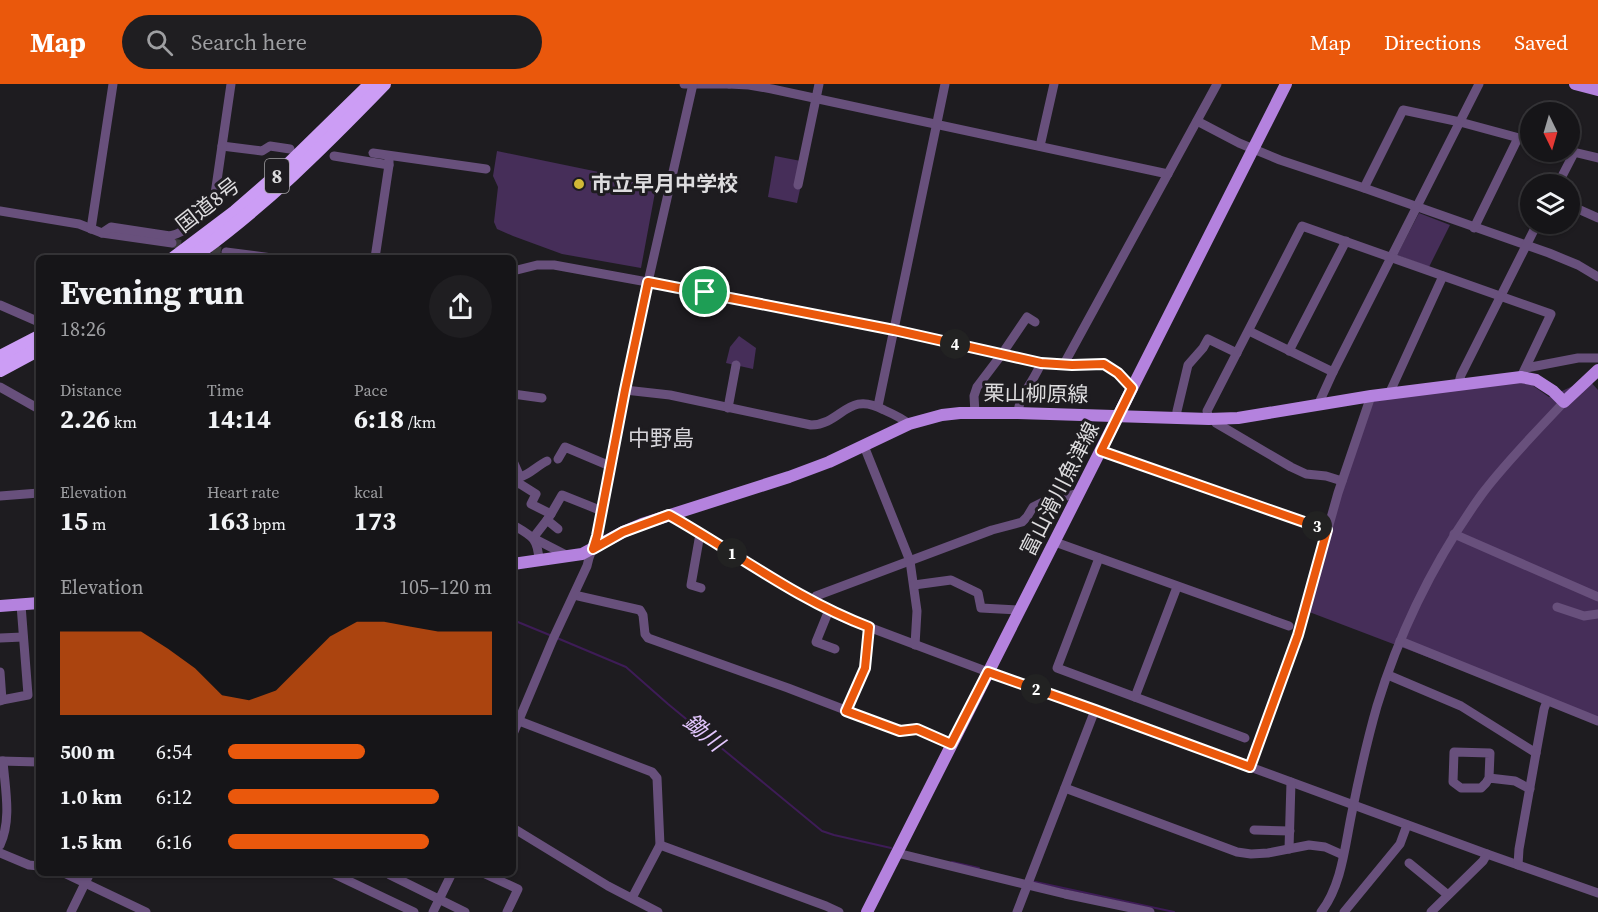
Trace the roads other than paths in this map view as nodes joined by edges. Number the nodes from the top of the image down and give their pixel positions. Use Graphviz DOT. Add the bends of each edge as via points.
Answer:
graph roads {
  1 [pos="113,84"];
  2 [pos="231,84"];
  3 [pos="371,84"];
  4 [pos="384,84"];
  5 [pos="690,84"];
  6 [pos="729,84"];
  7 [pos="819,84"];
  8 [pos="945,84"];
  9 [pos="1054,84"];
  10 [pos="1217,84"];
  11 [pos="1286,84"];
  12 [pos="1479,84"];
  13 [pos="1575,84"];
  14 [pos="1598,90"];
  15 [pos="816,98"];
  16 [pos="1197,121"];
  17 [pos="1460,122"];
  18 [pos="936,124"];
  19 [pos="1518,138"];
  20 [pos="222,146"];
  21 [pos="1040,146"];
  22 [pos="290,149"];
  23 [pos="1254,149"];
  24 [pos="373,153"];
  25 [pos="1580,154"];
  26 [pos="334,156"];
  27 [pos="1598,158"];
  28 [pos="389,160"];
  29 [pos="486,169"];
  30 [pos="1168,174"];
  31 [pos="798,185"];
  32 [pos="1364,188"];
  33 [pos="1418,207"];
  34 [pos="1580,210"];
  35 [pos="0,211"];
  36 [pos="1598,218"];
  37 [pos="1474,228"];
  38 [pos="91,229"];
  39 [pos="102,233"];
  40 [pos="1532,234"];
  41 [pos="1346,242"];
  42 [pos="172,243"];
  43 [pos="1526,245"];
  44 [pos="226,252"];
  45 [pos="178,255"];
  46 [pos="195,255"];
  47 [pos="249,255"];
  48 [pos="375,255"];
  49 [pos="1392,258"];
  50 [pos="516,270"];
  51 [pos="1443,276"];
  52 [pos="1598,277"];
  53 [pos="648,282"];
  54 [pos="1501,296"];
  55 [pos="0,305"];
  56 [pos="36,321"];
  57 [pos="1035,322"];
  58 [pos="894,330"];
  59 [pos="1249,330"];
  60 [pos="36,339"];
  61 [pos="36,351"];
  62 [pos="1289,351"];
  63 [pos="1237,353"];
  64 [pos="1002,354"];
  65 [pos="0,357"];
  66 [pos="1598,358"];
  67 [pos="1041,363"];
  68 [pos="1064,364"];
  69 [pos="736,365"];
  70 [pos="0,370"];
  71 [pos="1598,370"];
  72 [pos="1333,372"];
  73 [pos="1523,373"];
  74 [pos="1458,386"];
  75 [pos="0,387"];
  76 [pos="1132,388"];
  77 [pos="625,390"];
  78 [pos="516,394"];
  79 [pos="1389,394"];
  80 [pos="1371,396"];
  81 [pos="542,398"];
  82 [pos="1564,402"];
  83 [pos="1318,405"];
  84 [pos="878,406"];
  85 [pos="36,407"];
  86 [pos="728,408"];
  87 [pos="975,413"];
  88 [pos="1018,413"];
  89 [pos="1120,415"];
  90 [pos="1177,418"];
  91 [pos="1210,419"];
  92 [pos="909,424"];
  93 [pos="864,446"];
  94 [pos="1101,451"];
  95 [pos="558,459"];
  96 [pos="547,461"];
  97 [pos="610,466"];
  98 [pos="1342,481"];
  99 [pos="517,482"];
  100 [pos="36,493"];
  101 [pos="1079,493"];
  102 [pos="0,496"];
  103 [pos="602,511"];
  104 [pos="669,515"];
  105 [pos="549,517"];
  106 [pos="516,527"];
  107 [pos="558,529"];
  108 [pos="1327,530"];
  109 [pos="700,534"];
  110 [pos="1454,534"];
  111 [pos="533,538"];
  112 [pos="1055,542"];
  113 [pos="593,549"];
  114 [pos="570,557"];
  115 [pos="1099,558"];
  116 [pos="539,561"];
  117 [pos="910,561"];
  118 [pos="516,566"];
  119 [pos="914,585"];
  120 [pos="1177,586"];
  121 [pos="701,588"];
  122 [pos="574,595"];
  123 [pos="1598,597"];
  124 [pos="812,601"];
  125 [pos="36,603"];
  126 [pos="21,605"];
  127 [pos="0,606"];
  128 [pos="1557,607"];
  129 [pos="829,610"];
  130 [pos="1020,610"];
  131 [pos="1598,614"];
  132 [pos="1289,626"];
  133 [pos="869,627"];
  134 [pos="23,637"];
  135 [pos="0,638"];
  136 [pos="1400,641"];
  137 [pos="915,645"];
  138 [pos="835,649"];
  139 [pos="0,672"];
  140 [pos="988,672"];
  141 [pos="1388,675"];
  142 [pos="36,694"];
  143 [pos="28,695"];
  144 [pos="1135,698"];
  145 [pos="1,701"];
  146 [pos="1547,702"];
  147 [pos="1095,710"];
  148 [pos="846,711"];
  149 [pos="516,720"];
  150 [pos="1598,721"];
  151 [pos="1245,738"];
  152 [pos="951,744"];
  153 [pos="1536,753"];
  154 [pos="2,761"];
  155 [pos="36,762"];
  156 [pos="1250,767"];
  157 [pos="1489,778"];
  158 [pos="1291,782"];
  159 [pos="1065,788"];
  160 [pos="1530,789"];
  161 [pos="1353,805"];
  162 [pos="1407,825"];
  163 [pos="516,830"];
  164 [pos="1254,830"];
  165 [pos="1290,831"];
  166 [pos="0,845"];
  167 [pos="660,845"];
  168 [pos="1289,849"];
  169 [pos="0,853"];
  170 [pos="897,853"];
  171 [pos="1487,854"];
  172 [pos="1344,855"];
  173 [pos="1408,863"];
  174 [pos="1518,865"];
  175 [pos="36,866"];
  176 [pos="70,876"];
  177 [pos="88,876"];
  178 [pos="338,876"];
  179 [pos="392,876"];
  180 [pos="451,876"];
  181 [pos="490,876"];
  182 [pos="1028,882"];
  183 [pos="85,883"];
  184 [pos="1598,893"];
  185 [pos="1448,896"];
  186 [pos="632,898"];
  187 [pos="440,899"];
  188 [pos="646,909"];
  189 [pos="871,909"];
  190 [pos="71,912"];
  191 [pos="146,912"];
  192 [pos="414,912"];
  193 [pos="433,912"];
  194 [pos="465,912"];
  195 [pos="507,912"];
  196 [pos="658,912"];
  197 [pos="839,912"];
  198 [pos="1017,912"];
  199 [pos="1149,912"];
  200 [pos="1322,912"];
  201 [pos="1344,912"];
  202 [pos="1431,912"];
  1 -- 38 [label="street"];
  2 -- 20 [label="street"];
  3 -- 45 [label="highway, 国道8号 / 8" via="267,185"];
  4 -- 46 [label="highway, 国道8号 / 8" via="257,207"];
  5 -- 6 [label="street"];
  5 -- 53 [label="street"];
  6 -- 15 [label="street"];
  7 -- 15 [label="street"];
  8 -- 18 [label="street"];
  9 -- 21 [label="street"];
  10 -- 16 [label="street"];
  11 -- 23 [label="main road, 富山滑川魚津線"];
  12 -- 17 [label="street"];
  13 -- 14 [label="main road"];
  15 -- 18 [label="street"];
  15 -- 31 [label="street"];
  16 -- 23 [label="street"];
  16 -- 30 [label="street"];
  17 -- 19 [label="street"];
  17 -- 32 [label="street" via="1403,110"];
  17 -- 33 [label="street"];
  18 -- 21 [label="street"];
  18 -- 58 [label="street"];
  19 -- 37 [label="street"];
  20 -- 22 [label="street" via="262,151 270,146"];
  20 -- 39 [label="street" via="214,201 208,211 179,234 111,227"];
  21 -- 30 [label="street"];
  23 -- 32 [label="street"];
  23 -- 76 [label="main road, 富山滑川魚津線"];
  24 -- 28 [label="street"];
  25 -- 27 [label="street"];
  26 -- 28 [label="street"];
  28 -- 29 [label="street"];
  28 -- 48 [label="street"];
  30 -- 68 [label="street"];
  32 -- 33 [label="street"];
  33 -- 37 [label="street"];
  33 -- 49 [label="street"];
  34 -- 36 [label="street"];
  35 -- 38 [label="street"];
  37 -- 43 [label="street"];
  38 -- 39 [label="street"];
  39 -- 42 [label="street"];
  40 -- 43 [label="street"];
  41 -- 49 [label="street"];
  41 -- 59 [label="street" via="1302,226"];
  41 -- 62 [label="street"];
  43 -- 52 [label="street"];
  43 -- 54 [label="street"];
  44 -- 47 [label="street"];
  49 -- 51 [label="street"];
  49 -- 72 [label="street"];
  50 -- 53 [label="street" via="554,265"];
  51 -- 54 [label="street"];
  51 -- 79 [label="street"];
  53 -- 58 [label="street"];
  53 -- 77 [label="street"];
  54 -- 73 [label="street" via="1551,314"];
  54 -- 74 [label="street"];
  55 -- 56 [label="street"];
  57 -- 64 [label="street" via="1027,317"];
  58 -- 64 [label="street"];
  58 -- 84 [label="street"];
  59 -- 62 [label="street"];
  59 -- 63 [label="street"];
  60 -- 65 [label="highway"];
  61 -- 70 [label="highway"];
  62 -- 72 [label="street"];
  63 -- 90 [label="street" via="1208,339 1188,365"];
  63 -- 91 [label="street" via="1207,411"];
  64 -- 67 [label="street"];
  64 -- 87 [label="street" via="977,387"];
  66 -- 73 [label="street" via="1578,358"];
  67 -- 68 [label="street"];
  67 -- 88 [label="street"];
  68 -- 76 [label="street" via="1104,364"];
  69 -- 86 [label="street"];
  71 -- 82 [label="main road"];
  72 -- 83 [label="street"];
  73 -- 74 [label="main road, 栗山柳原線"];
  73 -- 82 [label="main road"];
  74 -- 79 [label="main road, 栗山柳原線"];
  75 -- 85 [label="street"];
  76 -- 89 [label="main road, 富山滑川魚津線"];
  77 -- 86 [label="street"];
  77 -- 97 [label="street"];
  78 -- 81 [label="street"];
  79 -- 80 [label="main road, 栗山柳原線"];
  80 -- 83 [label="main road, 栗山柳原線"];
  80 -- 98 [label="street"];
  82 -- 110 [label="street" via="1484,492"];
  83 -- 91 [label="main road, 栗山柳原線"];
  84 -- 86 [label="street" via="858,403 820,425"];
  84 -- 92 [label="street"];
  87 -- 88 [label="main road, 栗山柳原線"];
  87 -- 92 [label="main road, 栗山柳原線" via="942,415"];
  88 -- 89 [label="main road, 栗山柳原線"];
  89 -- 90 [label="main road, 栗山柳原線"];
  89 -- 94 [label="main road, 富山滑川魚津線"];
  90 -- 91 [label="main road, 栗山柳原線"];
  91 -- 98 [label="street" via="1291,467"];
  92 -- 93 [label="main road, 栗山柳原線"];
  93 -- 104 [label="main road, 栗山柳原線" via="789,477"];
  93 -- 117 [label="street"];
  94 -- 101 [label="main road, 富山滑川魚津線"];
  94 -- 108 [label="street"];
  95 -- 97 [label="street" via="565,447"];
  96 -- 99 [label="street"];
  97 -- 103 [label="street"];
  98 -- 108 [label="street"];
  99 -- 105 [label="street" via="536,494 531,504"];
  100 -- 102 [label="street"];
  101 -- 112 [label="main road, 富山滑川魚津線"];
  101 -- 117 [label="street" via="1033,507 1022,522"];
  103 -- 105 [label="street" via="562,495"];
  103 -- 113 [label="street"];
  104 -- 109 [label="street"];
  104 -- 113 [label="main road, 栗山柳原線" via="623,532"];
  105 -- 107 [label="street"];
  105 -- 111 [label="street"];
  106 -- 111 [label="street"];
  108 -- 156 [label="street" via="1298,635"];
  109 -- 121 [label="street" via="691,585"];
  109 -- 124 [label="street"];
  110 -- 123 [label="street"];
  110 -- 136 [label="street"];
  111 -- 114 [label="street"];
  111 -- 116 [label="street"];
  112 -- 115 [label="street"];
  112 -- 130 [label="main road, 富山滑川魚津線"];
  113 -- 114 [label="main road, 栗山柳原線"];
  113 -- 122 [label="street"];
  114 -- 116 [label="main road, 栗山柳原線"];
  115 -- 120 [label="street"];
  115 -- 144 [label="street" via="1057,668"];
  116 -- 118 [label="main road, 栗山柳原線"];
  117 -- 119 [label="street"];
  117 -- 124 [label="street" via="816,596"];
  119 -- 130 [label="street" via="951,580 978,593 981,608"];
  119 -- 137 [label="street"];
  120 -- 132 [label="street"];
  120 -- 144 [label="street"];
  122 -- 148 [label="street" via="640,610 648,638"];
  122 -- 149 [label="street"];
  124 -- 129 [label="street"];
  125 -- 126 [label="main road"];
  126 -- 127 [label="main road"];
  126 -- 134 [label="street"];
  128 -- 131 [label="street" via="1584,616"];
  129 -- 133 [label="street"];
  129 -- 138 [label="street" via="816,642"];
  130 -- 140 [label="main road, 富山滑川魚津線"];
  133 -- 137 [label="street"];
  133 -- 148 [label="street" via="865,668"];
  134 -- 135 [label="street"];
  134 -- 143 [label="street"];
  136 -- 141 [label="street"];
  136 -- 146 [label="street"];
  137 -- 140 [label="street"];
  139 -- 145 [label="street"];
  140 -- 147 [label="street"];
  140 -- 152 [label="main road, 富山滑川魚津線"];
  141 -- 153 [label="street" via="1461,706"];
  141 -- 161 [label="street"];
  142 -- 143 [label="street"];
  143 -- 145 [label="street"];
  144 -- 151 [label="street"];
  146 -- 150 [label="street"];
  146 -- 153 [label="street"];
  147 -- 156 [label="street"];
  147 -- 159 [label="street"];
  148 -- 152 [label="street" via="900,731 917,729"];
  149 -- 167 [label="street" via="652,772 657,778"];
  152 -- 170 [label="main road, 富山滑川魚津線"];
  153 -- 160 [label="street"];
  154 -- 155 [label="street"];
  154 -- 166 [label="street" via="6,822"];
  156 -- 158 [label="street"];
  157 -- 157 [label="street" via="1490,753 1454,752 1453,782 1461,788 1480,788"];
  157 -- 160 [label="street" via="1515,781"];
  158 -- 161 [label="street"];
  158 -- 165 [label="street"];
  159 -- 168 [label="street" via="1237,852"];
  159 -- 182 [label="street"];
  160 -- 174 [label="street"];
  161 -- 162 [label="street"];
  161 -- 172 [label="street"];
  162 -- 171 [label="street"];
  162 -- 201 [label="street" via="1400,844"];
  163 -- 186 [label="street"];
  164 -- 165 [label="street"];
  165 -- 168 [label="street"];
  167 -- 186 [label="street"];
  167 -- 197 [label="street"];
  168 -- 172 [label="street" via="1309,845"];
  169 -- 175 [label="street"];
  170 -- 182 [label="street"];
  170 -- 189 [label="main road, 富山滑川魚津線"];
  171 -- 174 [label="street"];
  171 -- 185 [label="street"];
  172 -- 200 [label="street" via="1338,880"];
  173 -- 185 [label="street"];
  174 -- 184 [label="street"];
  176 -- 183 [label="street"];
  177 -- 183 [label="street"];
  178 -- 192 [label="street"];
  179 -- 187 [label="street"];
  180 -- 187 [label="street"];
  181 -- 195 [label="street" via="518,889"];
  182 -- 198 [label="street"];
  182 -- 199 [label="street"];
  183 -- 190 [label="street"];
  183 -- 191 [label="street"];
  185 -- 202 [label="street"];
  186 -- 188 [label="street"];
  187 -- 193 [label="street"];
  187 -- 194 [label="street"];
  188 -- 196 [label="street"];
}
